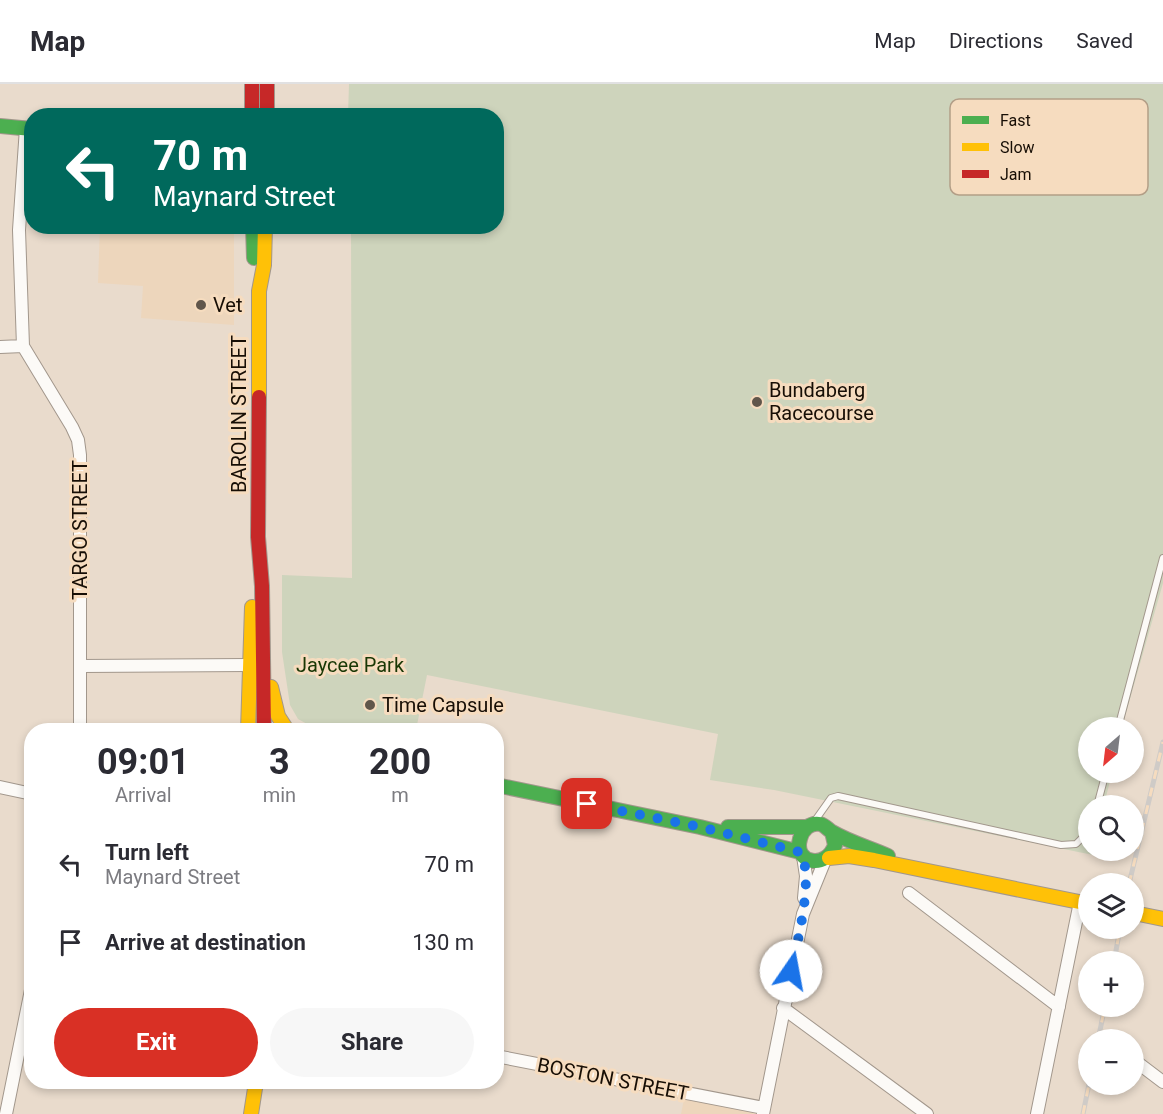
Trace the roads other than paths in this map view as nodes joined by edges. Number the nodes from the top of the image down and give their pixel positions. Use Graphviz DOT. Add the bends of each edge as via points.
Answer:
graph roads {
  1 [pos="252,84"];
  2 [pos="267,84"];
  3 [pos="252,108"];
  4 [pos="267,108"];
  5 [pos="0,126"];
  6 [pos="24,128"];
  7 [pos="24,180"];
  8 [pos="253,234"];
  9 [pos="265,234"];
  10 [pos="259,291"];
  11 [pos="23,346"];
  12 [pos="0,347"];
  13 [pos="258,537"];
  14 [pos="1163,558"];
  15 [pos="262,612"];
  16 [pos="249,665"];
  17 [pos="81,666"];
  18 [pos="1121,717"];
  19 [pos="80,723"];
  20 [pos="248,723"];
  21 [pos="265,723"];
  22 [pos="281,723"];
  23 [pos="0,787"];
  24 [pos="504,787"];
  25 [pos="24,792"];
  26 [pos="828,805"];
  27 [pos="809,826"];
  28 [pos="700,827"];
  29 [pos="830,830"];
  30 [pos="1078,842"];
  31 [pos="802,854"];
  32 [pos="827,859"];
  33 [pos="926,870"];
  34 [pos="909,893"];
  35 [pos="1078,902"];
  36 [pos="803,914"];
  37 [pos="1144,915"];
  38 [pos="1163,919"];
  39 [pos="1078,928"];
  40 [pos="1059,1007"];
  41 [pos="783,1008"];
  42 [pos="24,1025"];
  43 [pos="504,1058"];
  44 [pos="1144,1068"];
  45 [pos="1163,1082"];
  46 [pos="250,1089"];
  47 [pos="255,1089"];
  48 [pos="764,1111"];
  49 [pos="6,1114"];
  50 [pos="251,1114"];
  51 [pos="927,1114"];
  52 [pos="1037,1114"];
  1 -- 3 [label="main road"];
  2 -- 4 [label="main road"];
  5 -- 6 [label="main road"];
  7 -- 11 [label="street, TARGO STREET" via="19,230"];
  8 -- 10 [label="main road, BAROLIN STREET"];
  9 -- 10 [label="main road, BAROLIN STREET"];
  10 -- 13 [label="main road, BAROLIN STREET"];
  11 -- 12 [label="street"];
  11 -- 17 [label="street, TARGO STREET" via="78,440"];
  13 -- 15 [label="main road, BAROLIN STREET"];
  13 -- 16 [label="main road, BAROLIN STREET"];
  14 -- 18 [label="lane"];
  15 -- 21 [label="main road, BAROLIN STREET"];
  15 -- 22 [label="main road" via="274,703"];
  16 -- 17 [label="street"];
  16 -- 20 [label="main road, BAROLIN STREET"];
  17 -- 19 [label="street, TARGO STREET"];
  23 -- 25 [label="street"];
  24 -- 28 [label="main road"];
  26 -- 27 [label="lane"];
  26 -- 29 [label="lane"];
  26 -- 30 [label="lane" via="831,798 838,796 1061,845"];
  27 -- 28 [label="main road"];
  27 -- 29 [label="main road" via="821,825"];
  27 -- 31 [label="main road" via="798,839"];
  28 -- 31 [label="main road"];
  29 -- 32 [label="main road" via="835,845"];
  29 -- 33 [label="main road"];
  31 -- 32 [label="main road" via="813,861"];
  31 -- 36 [label="street" via="806,876"];
  32 -- 33 [label="main road" via="849,856"];
  32 -- 36 [label="street"];
  33 -- 35 [label="main road"];
  34 -- 40 [label="street"];
  36 -- 41 [label="street"];
  37 -- 38 [label="main road"];
  39 -- 40 [label="street"];
  40 -- 52 [label="street"];
  41 -- 48 [label="street"];
  41 -- 51 [label="street"];
  42 -- 49 [label="street"];
  43 -- 48 [label="street, BOSTON STREET"];
  44 -- 45 [label="street"];
  46 -- 50 [label="main road"];
  47 -- 50 [label="main road"];
}
